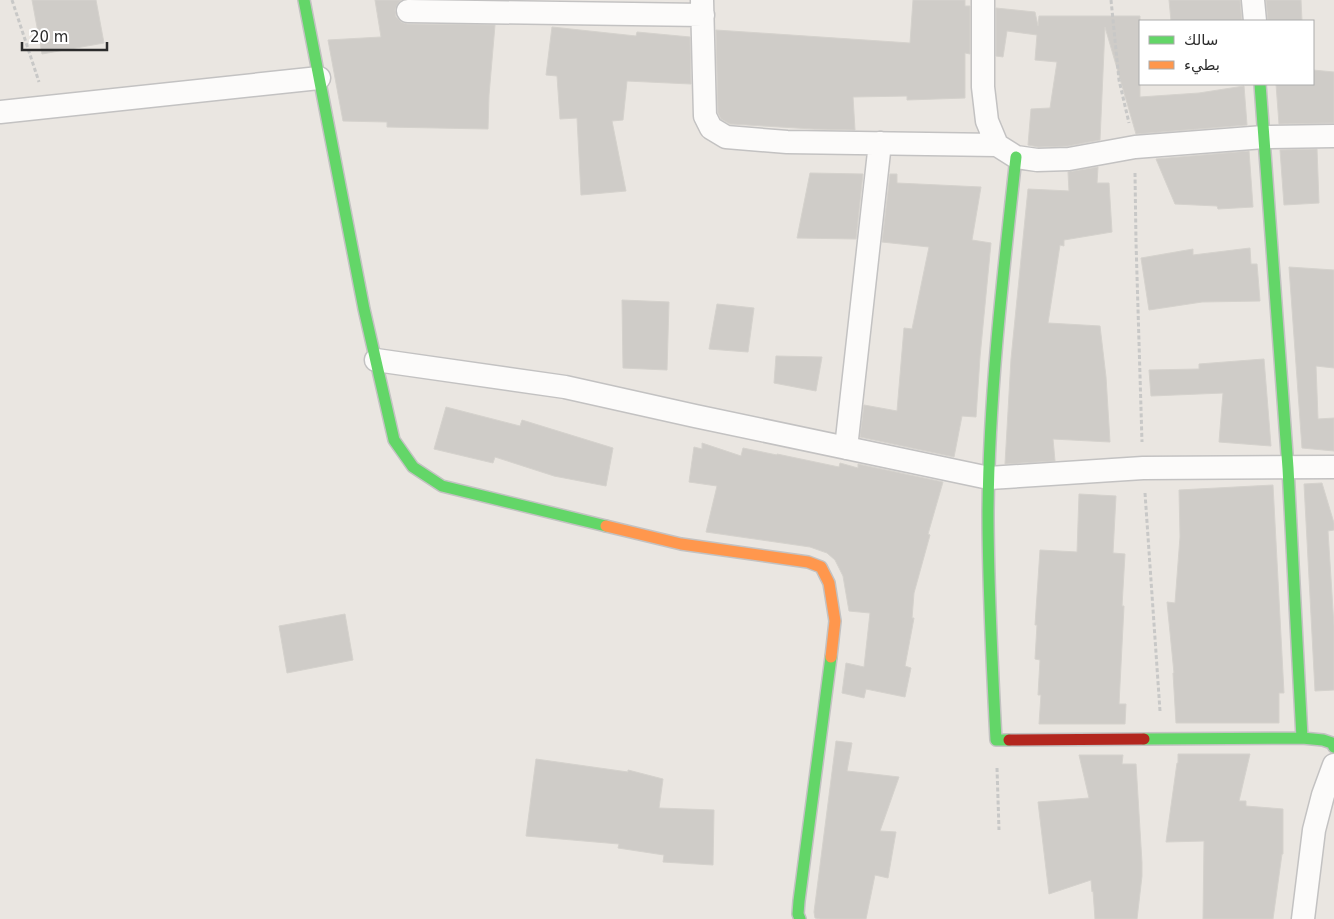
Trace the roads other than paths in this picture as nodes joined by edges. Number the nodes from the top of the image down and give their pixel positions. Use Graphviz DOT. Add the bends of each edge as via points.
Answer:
graph roads {
  1 [pos="304,0"];
  2 [pos="983,0"];
  3 [pos="1253,0"];
  4 [pos="510,6"];
  5 [pos="702,7"];
  6 [pos="408,11"];
  7 [pos="1255,20"];
  8 [pos="319,78"];
  9 [pos="1260,85"];
  10 [pos="0,112"];
  11 [pos="1334,136"];
  12 [pos="1264,138"];
  13 [pos="880,144"];
  14 [pos="997,145"];
  15 [pos="1016,157"];
  16 [pos="376,360"];
  17 [pos="846,448"];
  18 [pos="1334,467"];
  19 [pos="1288,468"];
  20 [pos="989,478"];
  21 [pos="1302,738"];
  22 [pos="1334,747"];
  23 [pos="1334,765"];
  24 [pos="800,919"];
  25 [pos="1303,919"];
  1 -- 8 [label="street"];
  2 -- 14 [label="street" via="983,88 987,121"];
  3 -- 7 [label="street"];
  4 -- 5 [label="street"];
  4 -- 6 [label="street"];
  5 -- 13 [label="street" via="705,116 711,128 726,138"];
  8 -- 10 [label="street"];
  8 -- 16 [label="street"];
  9 -- 12 [label="street"];
  11 -- 12 [label="street"];
  12 -- 15 [label="street" via="1135,147 1069,158 1037,160"];
  12 -- 19 [label="street"];
  13 -- 14 [label="street"];
  13 -- 17 [label="street"];
  14 -- 15 [label="street"];
  15 -- 20 [label="street" via="998,326"];
  16 -- 17 [label="street" via="565,387"];
  16 -- 24 [label="street" via="394,440 413,467 442,486 681,544 808,562 821,568 829,583 835,622 799,902"];
  17 -- 20 [label="street"];
  18 -- 19 [label="street"];
  19 -- 20 [label="street" via="1143,468"];
  19 -- 21 [label="street"];
  20 -- 21 [label="street" via="988,574 996,740"];
  21 -- 22 [label="street" via="1323,740"];
  23 -- 25 [label="street" via="1314,830"];
}
